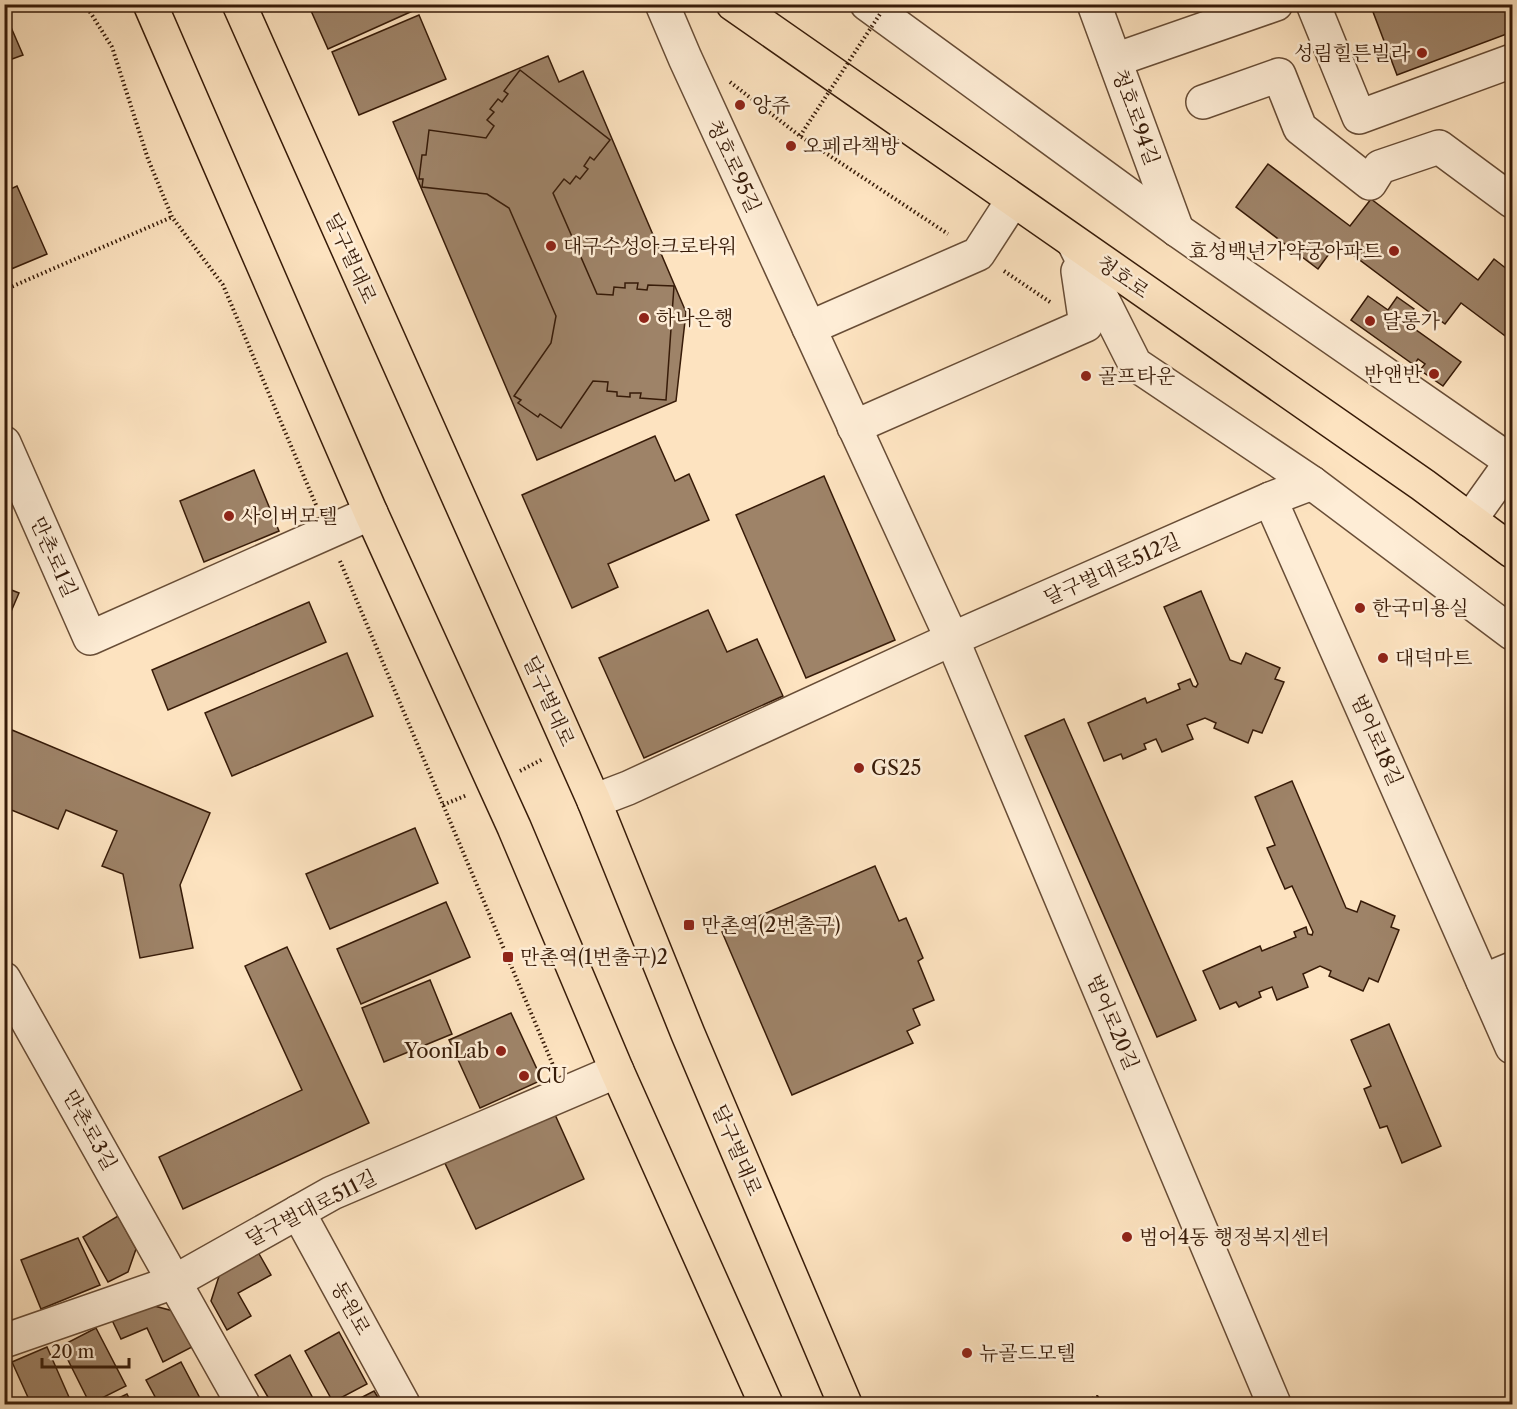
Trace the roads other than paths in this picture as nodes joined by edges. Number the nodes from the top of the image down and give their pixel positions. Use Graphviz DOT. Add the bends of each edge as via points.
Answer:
graph roads {
  1 [pos="150,4"];
  2 [pos="239,4"];
  3 [pos="662,4"];
  4 [pos="733,4"];
  5 [pos="1094,4"];
  6 [pos="1276,4"];
  7 [pos="1313,4"];
  8 [pos="873,9"];
  9 [pos="1115,60"];
  10 [pos="1512,61"];
  11 [pos="1203,102"];
  12 [pos="1013,200"];
  13 [pos="1512,201"];
  14 [pos="1177,230"];
  15 [pos="1074,243"];
  16 [pos="808,328"];
  17 [pos="854,427"];
  18 [pos="4,443"];
  19 [pos="1512,461"];
  20 [pos="1312,483"];
  21 [pos="1270,499"];
  22 [pos="371,513"];
  23 [pos="1470,520"];
  24 [pos="1512,551"];
  25 [pos="1512,633"];
  26 [pos="952,639"];
  27 [pos="594,801"];
  28 [pos="1498,975"];
  29 [pos="4,979"];
  30 [pos="1512,1047"];
  31 [pos="617,1071"];
  32 [pos="298,1212"];
  33 [pos="174,1282"];
  34 [pos="4,1341"];
  35 [pos="243,1404"];
  36 [pos="403,1404"];
  37 [pos="766,1404"];
  38 [pos="844,1404"];
  39 [pos="1274,1404"];
  1 -- 22 [label="main road"];
  2 -- 27 [label="main road, 달구벌대로"];
  3 -- 16 [label="street, 청호로95길"];
  4 -- 12 [label="main road, 청호로"];
  5 -- 9 [label="street, 청호로94길"];
  6 -- 9 [label="street"];
  7 -- 10 [label="street" via="1359,117"];
  8 -- 14 [label="street"];
  9 -- 14 [label="street, 청호로94길"];
  11 -- 13 [label="street" via="1280,75 1300,128 1370,183 1380,167 1439,147"];
  12 -- 15 [label="main road, 청호로"];
  12 -- 16 [label="street" via="978,254"];
  14 -- 19 [label="street"];
  15 -- 17 [label="street" via="1086,325"];
  15 -- 20 [label="street" via="1135,364"];
  15 -- 23 [label="main road, 청호로"];
  16 -- 17 [label="street, 청호로95길"];
  17 -- 26 [label="street, 청호로95길"];
  18 -- 22 [label="street, 만촌로1길" via="90,638"];
  19 -- 23 [label="street"];
  20 -- 21 [label="street, 달구벌대로512길"];
  20 -- 25 [label="street"];
  21 -- 26 [label="street, 달구벌대로512길"];
  21 -- 28 [label="street, 범어로18길"];
  22 -- 31 [label="main road" via="514,827"];
  23 -- 24 [label="main road, 청호로"];
  26 -- 27 [label="street, 달구벌대로512길"];
  26 -- 39 [label="street, 범어로20길"];
  27 -- 38 [label="main road, 달구벌대로"];
  28 -- 30 [label="street, 범어로18길"];
  29 -- 33 [label="street, 만촌로3길"];
  31 -- 32 [label="street, 달구벌대로511길" via="332,1192"];
  31 -- 37 [label="main road"];
  32 -- 33 [label="street, 달구벌대로511길"];
  32 -- 36 [label="street, 동원로"];
  33 -- 34 [label="street, 달구벌대로511길"];
  33 -- 35 [label="street, 만촌로3길"];
}
